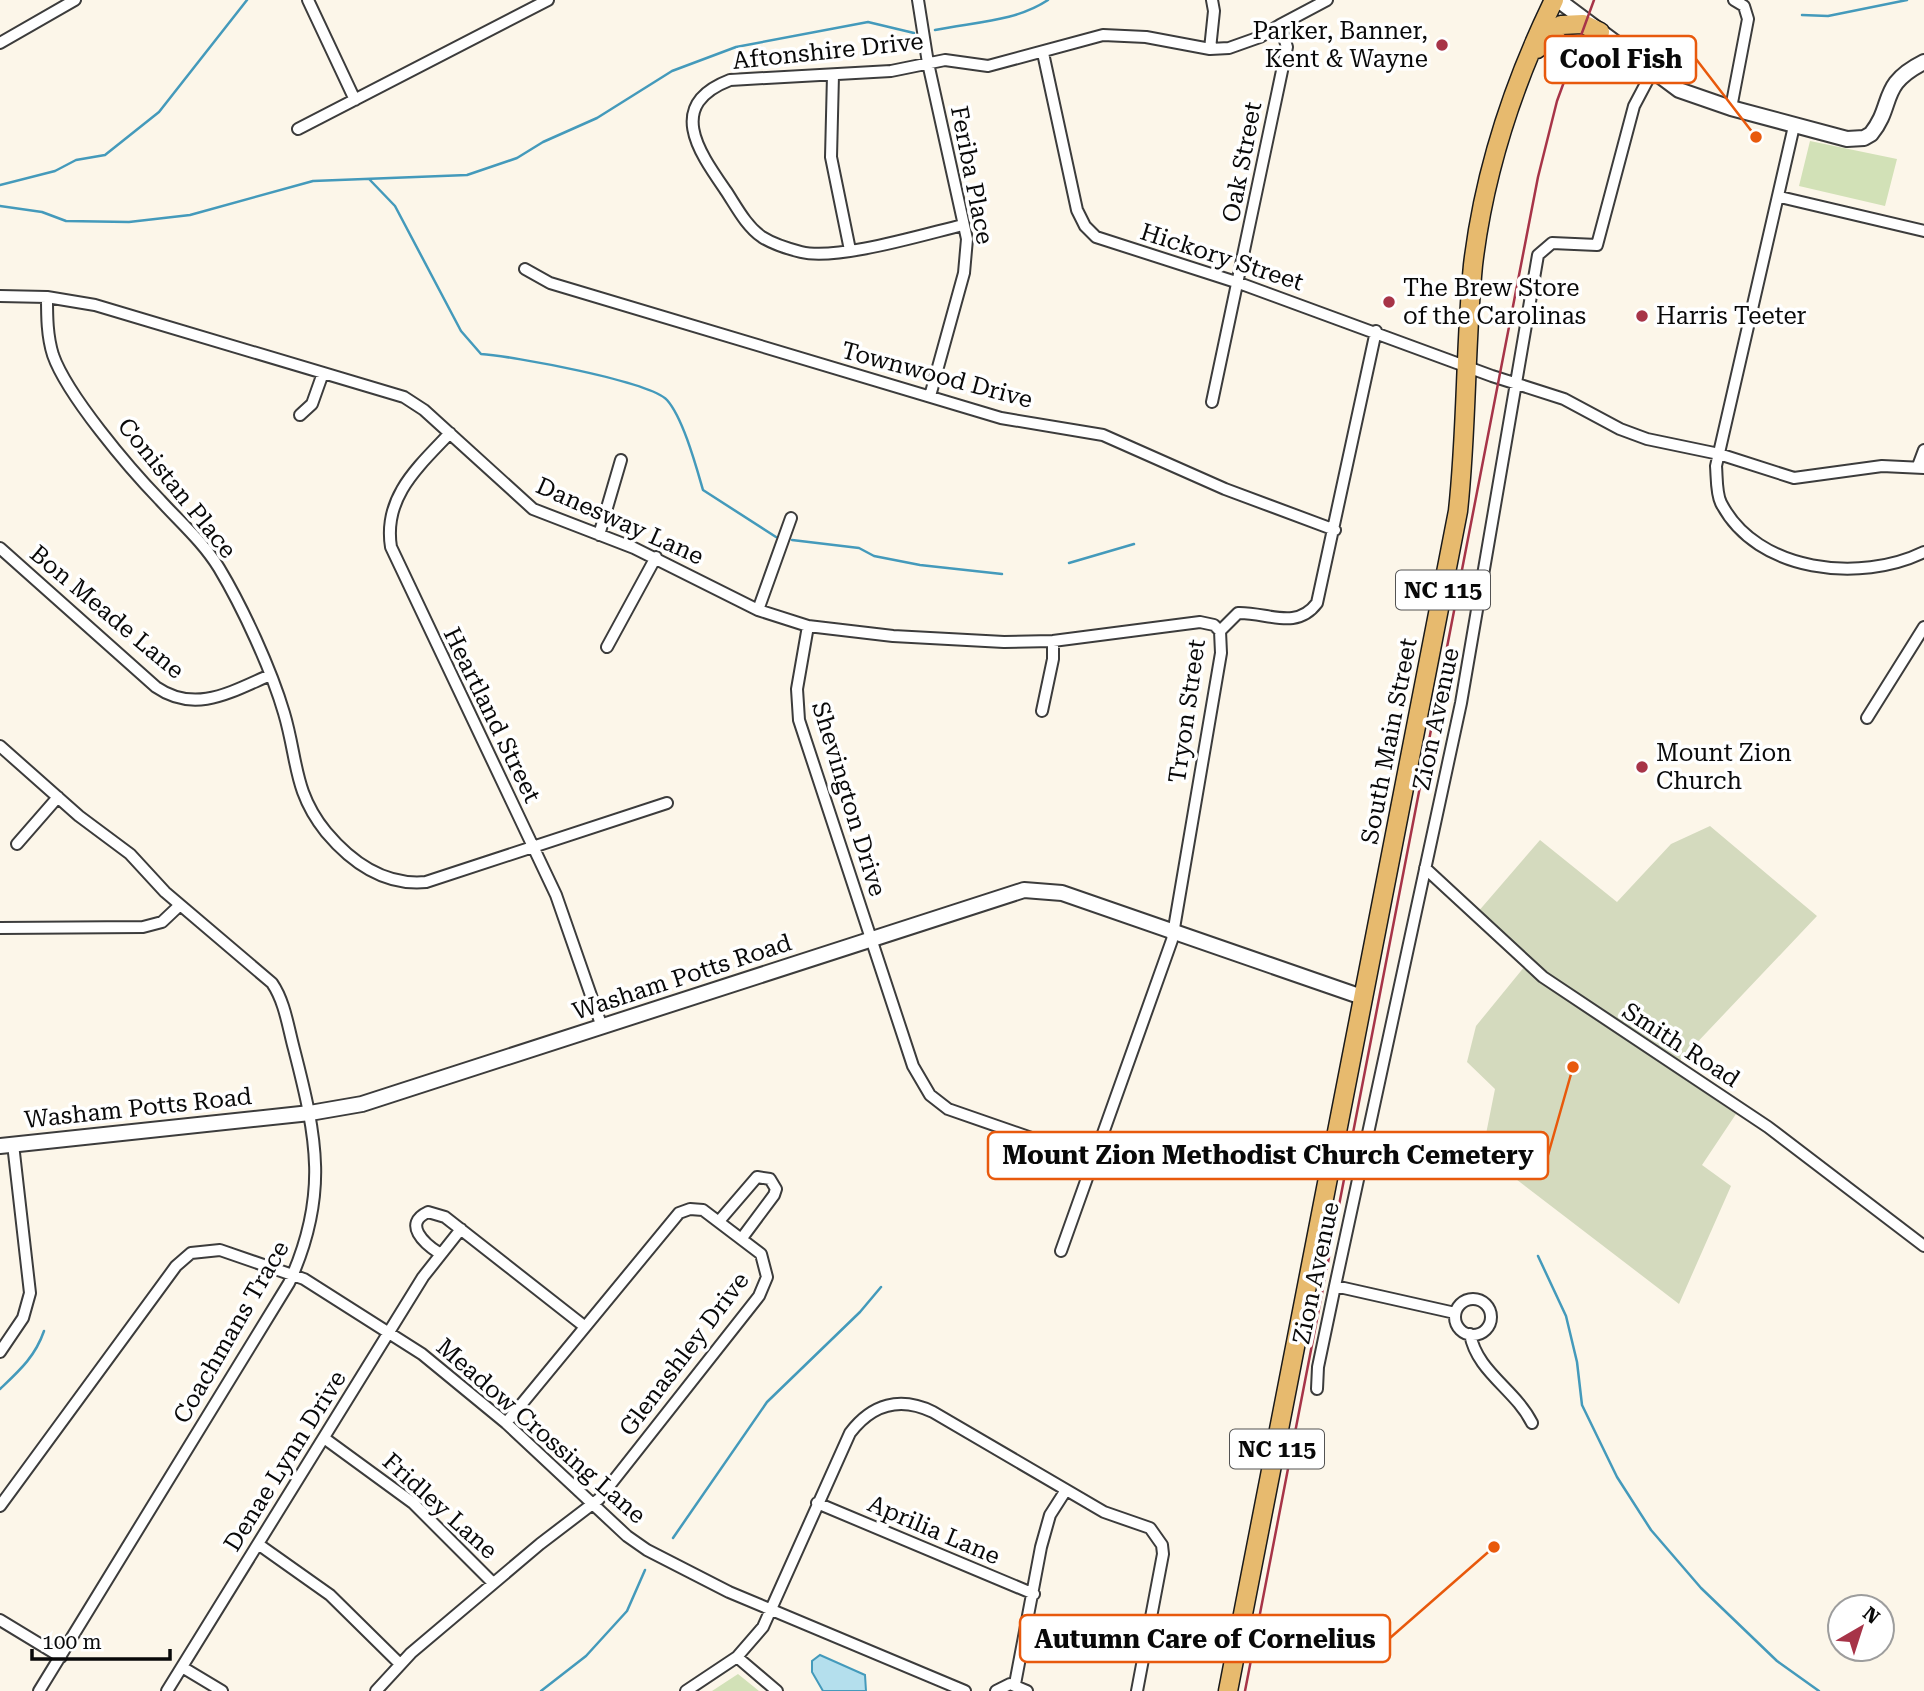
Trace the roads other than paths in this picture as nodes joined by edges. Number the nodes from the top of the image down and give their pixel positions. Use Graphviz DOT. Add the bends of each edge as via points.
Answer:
graph roads {
  1 [pos="75,0"];
  2 [pos="308,0"];
  3 [pos="548,0"];
  4 [pos="918,0"];
  5 [pos="1212,0"];
  6 [pos="1327,0"];
  7 [pos="1556,0"];
  8 [pos="1734,0"];
  9 [pos="1280,25"];
  10 [pos="1600,32"];
  11 [pos="0,43"];
  12 [pos="1210,49"];
  13 [pos="1043,53"];
  14 [pos="1924,62"];
  15 [pos="928,63"];
  16 [pos="1524,66"];
  17 [pos="1652,72"];
  18 [pos="833,75"];
  19 [pos="355,100"];
  20 [pos="1731,108"];
  21 [pos="1794,126"];
  22 [pos="298,130"];
  23 [pos="1780,197"];
  24 [pos="963,225"];
  25 [pos="1924,231"];
  26 [pos="850,250"];
  27 [pos="525,269"];
  28 [pos="1239,284"];
  29 [pos="0,296"];
  30 [pos="47,297"];
  31 [pos="1376,331"];
  32 [pos="1468,365"];
  33 [pos="323,373"];
  34 [pos="1518,385"];
  35 [pos="930,396"];
  36 [pos="1212,402"];
  37 [pos="300,415"];
  38 [pos="450,433"];
  39 [pos="1924,450"];
  40 [pos="1719,454"];
  41 [pos="621,460"];
  42 [pos="1921,467"];
  43 [pos="791,518"];
  44 [pos="1335,530"];
  45 [pos="599,535"];
  46 [pos="0,548"];
  47 [pos="1924,552"];
  48 [pos="656,557"];
  49 [pos="758,610"];
  50 [pos="808,626"];
  51 [pos="1924,627"];
  52 [pos="1220,631"];
  53 [pos="1053,641"];
  54 [pos="607,647"];
  55 [pos="270,675"];
  56 [pos="1042,711"];
  57 [pos="1867,718"];
  58 [pos="0,746"];
  59 [pos="58,797"];
  60 [pos="667,803"];
  61 [pos="17,844"];
  62 [pos="533,848"];
  63 [pos="1425,869"];
  64 [pos="180,905"];
  65 [pos="0,928"];
  66 [pos="1174,932"];
  67 [pos="870,941"];
  68 [pos="1362,997"];
  69 [pos="602,1027"];
  70 [pos="310,1113"];
  71 [pos="6,1145"];
  72 [pos="1094,1160"];
  73 [pos="720,1220"];
  74 [pos="461,1230"];
  75 [pos="742,1238"];
  76 [pos="1924,1246"];
  77 [pos="1060,1251"];
  78 [pos="439,1253"];
  79 [pos="293,1273"];
  80 [pos="1335,1286"];
  81 [pos="1455,1313"];
  82 [pos="584,1326"];
  83 [pos="389,1331"];
  84 [pos="1470,1334"];
  85 [pos="0,1352"];
  86 [pos="1317,1389"];
  87 [pos="506,1423"];
  88 [pos="1532,1423"];
  89 [pos="324,1438"];
  90 [pos="1066,1490"];
  91 [pos="817,1503"];
  92 [pos="593,1504"];
  93 [pos="0,1506"];
  94 [pos="258,1544"];
  95 [pos="493,1583"];
  96 [pos="1034,1594"];
  97 [pos="771,1608"];
  98 [pos="0,1620"];
  99 [pos="61,1657"];
  100 [pos="737,1657"];
  101 [pos="399,1663"];
  102 [pos="182,1667"];
  103 [pos="1015,1684"];
  104 [pos="39,1691"];
  105 [pos="167,1691"];
  106 [pos="222,1691"];
  107 [pos="376,1691"];
  108 [pos="686,1691"];
  109 [pos="777,1691"];
  110 [pos="965,1691"];
  111 [pos="996,1691"];
  112 [pos="1027,1691"];
  113 [pos="1137,1691"];
  114 [pos="1227,1691"];
  1 -- 11 [label="street"];
  2 -- 19 [label="street"];
  3 -- 19 [label="street"];
  4 -- 15 [label="street, Feriba Place"];
  5 -- 12 [label="street"];
  6 -- 9 [label="street"];
  7 -- 10 [label="street"];
  7 -- 16 [label="main road, South Main Street / NC 115"];
  8 -- 20 [label="street" via="1744,6 1748,19"];
  9 -- 12 [label="street, Aftonshire Drive" via="1239,46"];
  9 -- 28 [label="street, Oak Street" via="1287,47"];
  10 -- 16 [label="main road" via="1583,24 1560,25"];
  10 -- 17 [label="street"];
  12 -- 13 [label="street, Aftonshire Drive" via="1146,37 1103,35"];
  13 -- 15 [label="street, Aftonshire Drive" via="988,66 945,60"];
  13 -- 28 [label="street, Hickory Street" via="1077,210 1085,226 1096,237"];
  14 -- 21 [label="street" via="1892,86 1876,127 1864,138 1847,139"];
  15 -- 18 [label="street, Aftonshire Drive"];
  15 -- 24 [label="street, Feriba Place"];
  16 -- 32 [label="main road, South Main Street / NC 115" via="1485,189 1474,262"];
  17 -- 20 [label="street" via="1679,90"];
  17 -- 34 [label="street, Zion Avenue" via="1634,106 1597,245 1552,243 1538,255"];
  18 -- 26 [label="street" via="831,158"];
  18 -- 26 [label="street, Aftonshire Drive" via="730,80 702,99 692,129 699,152 761,236 802,252"];
  19 -- 22 [label="street"];
  20 -- 21 [label="street"];
  21 -- 23 [label="street"];
  23 -- 25 [label="street"];
  23 -- 40 [label="street"];
  24 -- 26 [label="street, Aftonshire Drive"];
  24 -- 35 [label="street, Feriba Place" via="967,239 964,273"];
  27 -- 35 [label="street, Townwood Drive" via="550,283"];
  28 -- 31 [label="street, Hickory Street"];
  28 -- 36 [label="street, Oak Street"];
  29 -- 30 [label="street, Danesway Lane"];
  30 -- 33 [label="street, Danesway Lane" via="95,305"];
  30 -- 55 [label="street, Conistan Place" via="50,342 61,372 128,464 218,567"];
  31 -- 32 [label="street, Hickory Street"];
  31 -- 44 [label="street, Tryon Street"];
  32 -- 34 [label="street, Hickory Street"];
  32 -- 68 [label="main road, South Main Street / NC 115" via="1458,511"];
  33 -- 37 [label="street" via="312,404"];
  33 -- 38 [label="street, Danesway Lane" via="404,397"];
  34 -- 40 [label="street, Hickory Street" via="1573,402 1634,435"];
  34 -- 63 [label="street, Zion Avenue" via="1461,703"];
  35 -- 44 [label="street, Townwood Drive" via="1001,418 1115,439 1225,489"];
  38 -- 45 [label="street, Danesway Lane" via="533,509"];
  38 -- 62 [label="street, Heartland Street" via="396,497 389,526 391,547"];
  39 -- 42 [label="street"];
  40 -- 42 [label="street, Hickory Street" via="1794,478 1882,466"];
  40 -- 47 [label="street" via="1720,502 1752,538 1776,553 1813,567 1850,568 1882,566"];
  41 -- 45 [label="street"];
  43 -- 49 [label="street"];
  44 -- 52 [label="street, Tryon Street" via="1320,597 1312,610 1287,619 1238,613"];
  45 -- 48 [label="street, Danesway Lane"];
  46 -- 55 [label="street, Bon Meade Lane" via="156,687 172,696 187,701 212,699"];
  48 -- 49 [label="street, Danesway Lane"];
  48 -- 54 [label="street"];
  49 -- 50 [label="street, Danesway Lane"];
  50 -- 53 [label="street, Danesway Lane" via="976,641"];
  50 -- 67 [label="street, Shevington Drive" via="797,689 799,720"];
  51 -- 57 [label="street"];
  52 -- 53 [label="street, Danesway Lane" via="1200,622"];
  52 -- 66 [label="street, Tryon Street" via="1221,653"];
  53 -- 56 [label="street"];
  55 -- 62 [label="street, Conistan Place" via="285,714 295,771 306,800 326,832 364,867 394,880 426,882"];
  58 -- 59 [label="street, Coachmans Trace"];
  59 -- 61 [label="street"];
  59 -- 64 [label="street, Coachmans Trace" via="130,854"];
  60 -- 62 [label="street, Conistan Place"];
  62 -- 69 [label="street, Heartland Street" via="571,932"];
  63 -- 76 [label="street, Smith Road" via="1543,977 1768,1127"];
  63 -- 80 [label="street, Zion Avenue"];
  64 -- 65 [label="street" via="162,922 143,927"];
  64 -- 70 [label="street, Coachmans Trace" via="277,990"];
  66 -- 67 [label="street, Washam Potts Road" via="1062,893 1037,889 1010,893"];
  66 -- 68 [label="street, Washam Potts Road"];
  66 -- 72 [label="street, Tryon Street"];
  67 -- 69 [label="street, Washam Potts Road"];
  67 -- 72 [label="street, Shevington Drive" via="914,1066 937,1102 956,1113"];
  68 -- 114 [label="main road, South Main Street / NC 115" via="1325,1207"];
  69 -- 70 [label="street, Washam Potts Road" via="377,1100"];
  70 -- 71 [label="street, Washam Potts Road"];
  70 -- 79 [label="street, Coachmans Trace" via="315,1198 308,1235"];
  71 -- 85 [label="street" via="30,1293 23,1318"];
  72 -- 77 [label="street, Tryon Street"];
  73 -- 75 [label="street, Glenashley Drive"];
  73 -- 75 [label="street" via="757,1177 770,1179 774,1195"];
  73 -- 82 [label="street, Glenashley Drive" via="703,1210 690,1209 671,1219"];
  74 -- 78 [label="street, Denae Lynn Drive"];
  74 -- 78 [label="street" via="434,1211 422,1214 417,1224 419,1238"];
  74 -- 82 [label="street"];
  75 -- 92 [label="street, Glenashley Drive" via="761,1254 764,1287"];
  78 -- 83 [label="street, Denae Lynn Drive"];
  79 -- 83 [label="street, Meadow Crossing Lane"];
  79 -- 93 [label="street, Meadow Crossing Lane" via="220,1250 200,1251 183,1259"];
  79 -- 99 [label="street, Coachmans Trace"];
  80 -- 81 [label="street"];
  80 -- 86 [label="street, Zion Avenue"];
  81 -- 84 [label="street" via="1458,1327"];
  81 -- 84 [label="street" via="1471,1299 1487,1306 1487,1327"];
  82 -- 87 [label="street, Glenashley Drive"];
  83 -- 87 [label="street, Meadow Crossing Lane"];
  83 -- 89 [label="street, Denae Lynn Drive"];
  84 -- 88 [label="street" via="1479,1361 1524,1408"];
  87 -- 92 [label="street, Meadow Crossing Lane"];
  89 -- 94 [label="street, Denae Lynn Drive"];
  89 -- 95 [label="street, Fridley Lane" via="413,1503"];
  90 -- 91 [label="street" via="933,1412 904,1402 879,1406 857,1424"];
  90 -- 96 [label="street" via="1050,1515"];
  90 -- 113 [label="street" via="1104,1512 1150,1528 1162,1545"];
  91 -- 96 [label="street, Aprilia Lane"];
  91 -- 97 [label="street"];
  92 -- 95 [label="street, Glenashley Drive"];
  92 -- 97 [label="street, Meadow Crossing Lane" via="627,1536 670,1563"];
  94 -- 101 [label="street" via="330,1595"];
  94 -- 102 [label="street, Denae Lynn Drive"];
  95 -- 101 [label="street, Glenashley Drive"];
  96 -- 103 [label="street"];
  97 -- 100 [label="street" via="763,1627"];
  97 -- 110 [label="street, Meadow Crossing Lane"];
  98 -- 99 [label="street"];
  99 -- 104 [label="street, Coachmans Trace"];
  100 -- 108 [label="street"];
  100 -- 109 [label="street"];
  101 -- 107 [label="street, Glenashley Drive"];
  102 -- 105 [label="street, Denae Lynn Drive"];
  102 -- 106 [label="street"];
  103 -- 111 [label="street"];
  103 -- 112 [label="street"];
}
